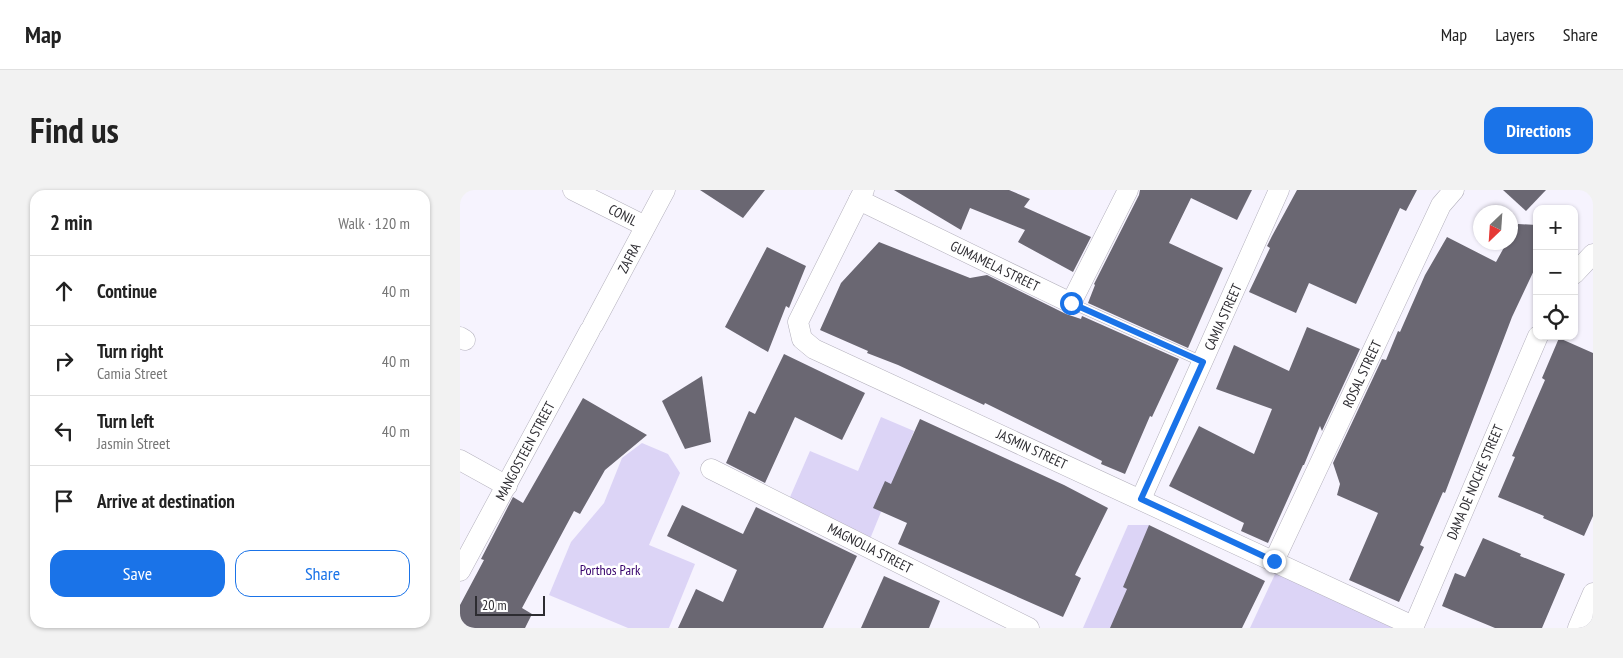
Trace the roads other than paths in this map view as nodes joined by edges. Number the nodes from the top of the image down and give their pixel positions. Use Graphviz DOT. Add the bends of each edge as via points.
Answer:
graph roads {
  1 [pos="573,190"];
  2 [pos="664,190"];
  3 [pos="1128,190"];
  4 [pos="1280,190"];
  5 [pos="1454,190"];
  6 [pos="861,195"];
  7 [pos="645,226"];
  8 [pos="1593,254"];
  9 [pos="1578,270"];
  10 [pos="1071,303"];
  11 [pos="592,328"];
  12 [pos="1536,340"];
  13 [pos="1203,362"];
  14 [pos="460,460"];
  15 [pos="711,469"];
  16 [pos="507,486"];
  17 [pos="1141,499"];
  18 [pos="1274,561"];
  19 [pos="460,571"];
  20 [pos="1593,593"];
  21 [pos="1413,627"];
  22 [pos="1029,628"];
  23 [pos="1578,628"];
  1 -- 7 [label="street, CONIL"];
  2 -- 7 [label="street, ZAFRA"];
  3 -- 10 [label="street"];
  4 -- 13 [label="street, CAMIA STREET"];
  5 -- 18 [label="street, ROSAL STREET" via="1441,206"];
  6 -- 10 [label="street, GUMAMELA STREET"];
  6 -- 17 [label="street, JASMIN STREET" via="798,322 802,339 814,349"];
  7 -- 11 [label="street, ZAFRA"];
  8 -- 9 [label="street"];
  10 -- 13 [label="lane"];
  11 -- 16 [label="street, MANGOSTEEN STREET"];
  12 -- 21 [label="street, DAMA DE NOCHE STREET"];
  13 -- 17 [label="street, CAMIA STREET"];
  14 -- 16 [label="street"];
  15 -- 22 [label="street, MAGNOLIA STREET"];
  16 -- 19 [label="street, MANGOSTEEN STREET"];
  17 -- 18 [label="street, JASMIN STREET"];
  18 -- 21 [label="street, JASMIN STREET"];
  20 -- 23 [label="street"];
}
